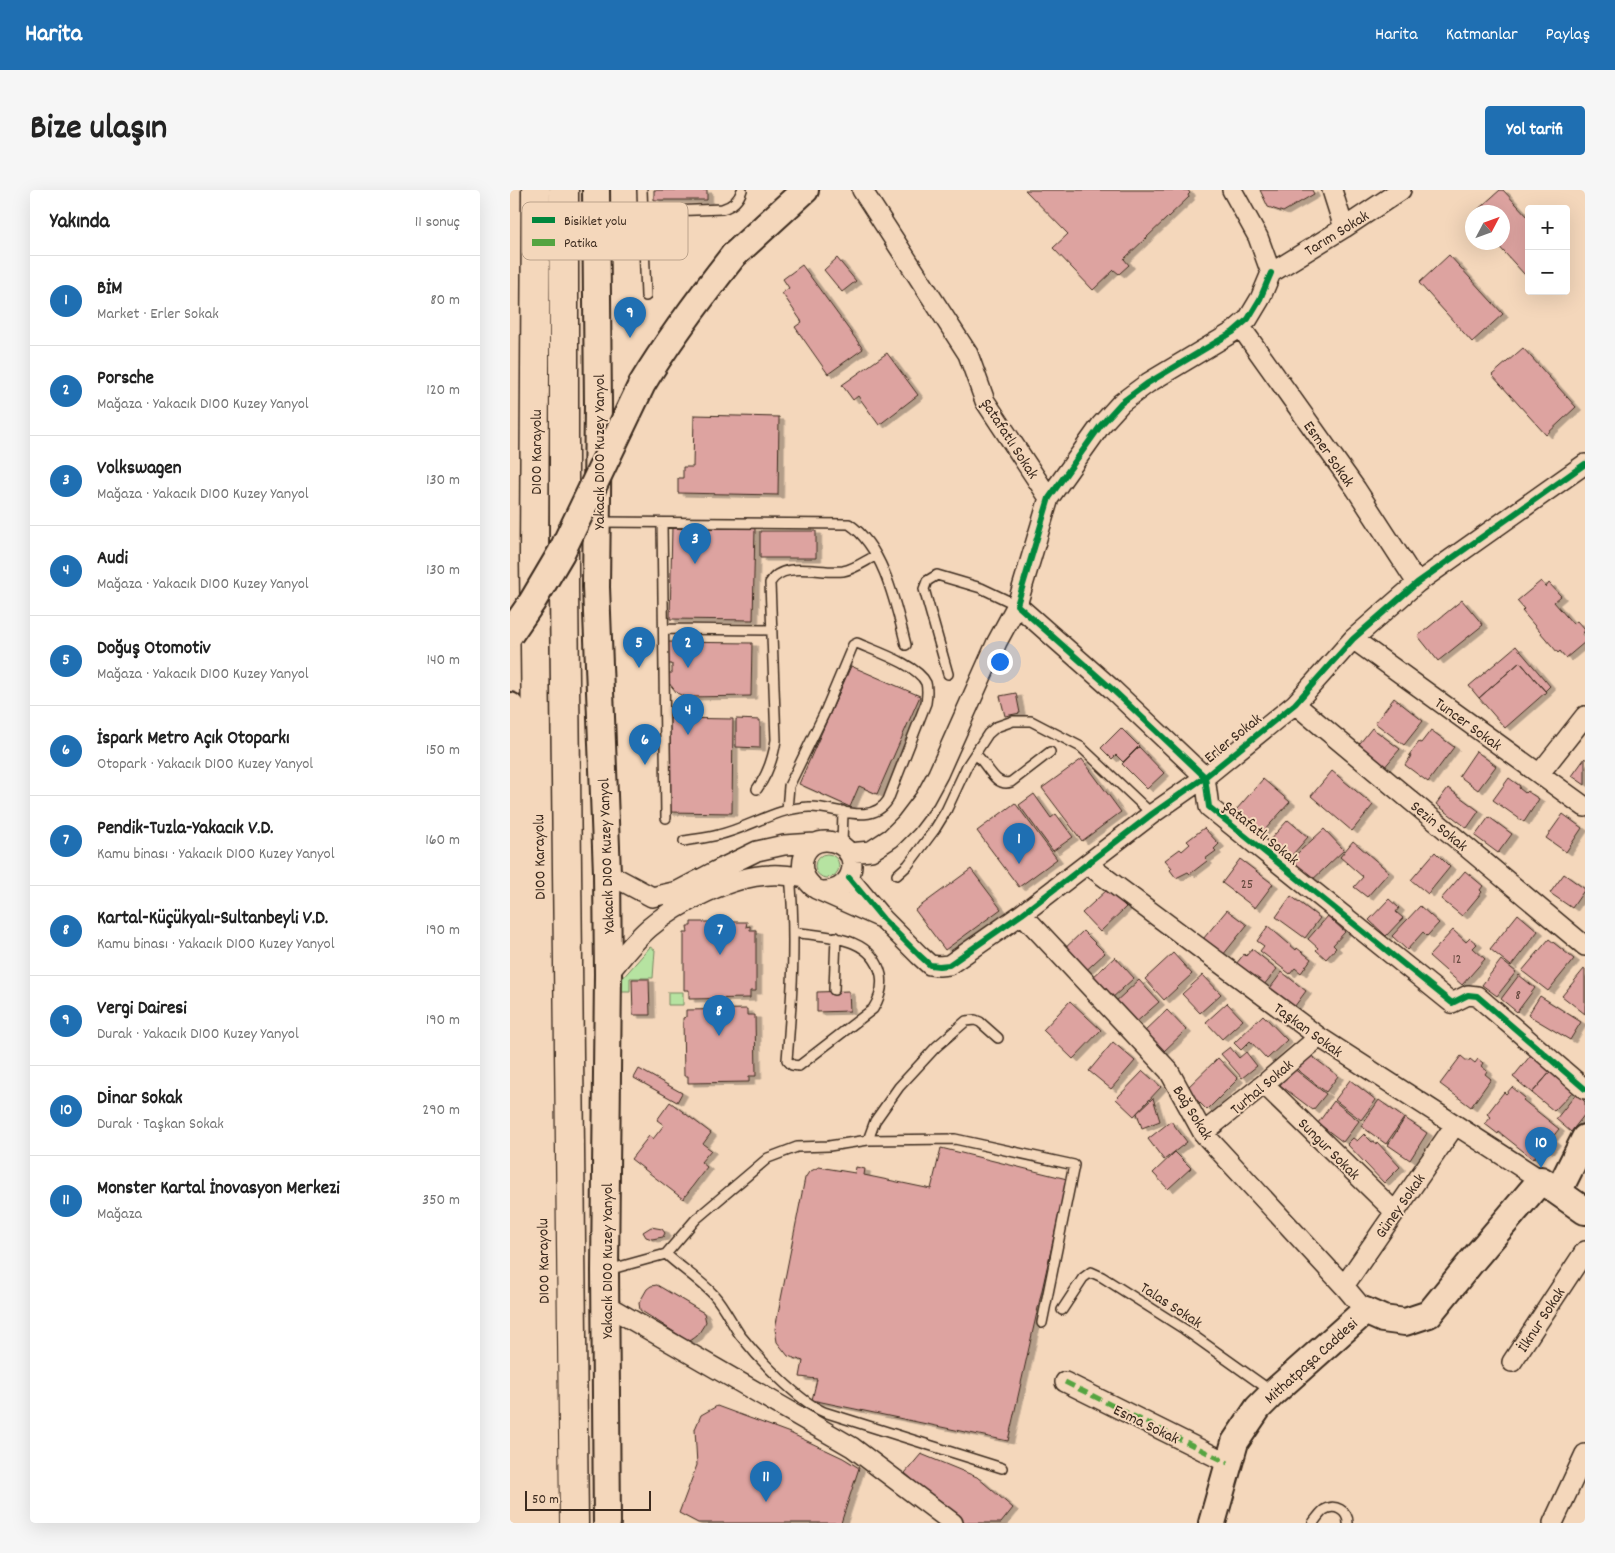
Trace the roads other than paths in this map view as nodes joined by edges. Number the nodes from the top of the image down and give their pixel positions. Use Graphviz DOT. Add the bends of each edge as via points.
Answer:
graph roads {
  1 [pos="742,190"];
  2 [pos="862,190"];
  3 [pos="1232,190"];
  4 [pos="1332,190"];
  5 [pos="1401,190"];
  6 [pos="797,193"];
  7 [pos="688,211"];
  8 [pos="1344,228"];
  9 [pos="536,260"];
  10 [pos="564,260"];
  11 [pos="597,260"];
  12 [pos="645,260"];
  13 [pos="1271,273"];
  14 [pos="646,296"];
  15 [pos="1240,326"];
  16 [pos="1585,464"];
  17 [pos="1050,498"];
  18 [pos="598,522"];
  19 [pos="662,523"];
  20 [pos="875,556"];
  21 [pos="1417,583"];
  22 [pos="1016,605"];
  23 [pos="664,629"];
  24 [pos="771,630"];
  25 [pos="510,634"];
  26 [pos="1353,639"];
  27 [pos="906,645"];
  28 [pos="948,674"];
  29 [pos="1295,704"];
  30 [pos="510,706"];
  31 [pos="1585,716"];
  32 [pos="1050,752"];
  33 [pos="975,754"];
  34 [pos="1540,773"];
  35 [pos="1205,777"];
  36 [pos="511,778"];
  37 [pos="757,789"];
  38 [pos="1585,807"];
  39 [pos="787,810"];
  40 [pos="843,811"];
  41 [pos="1152,814"];
  42 [pos="666,818"];
  43 [pos="684,841"];
  44 [pos="815,843"];
  45 [pos="845,850"];
  46 [pos="1087,864"];
  47 [pos="607,873"];
  48 [pos="896,875"];
  49 [pos="797,877"];
  50 [pos="849,878"];
  51 [pos="823,892"];
  52 [pos="1022,914"];
  53 [pos="882,919"];
  54 [pos="793,932"];
  55 [pos="836,937"];
  56 [pos="514,939"];
  57 [pos="1585,946"];
  58 [pos="608,974"];
  59 [pos="514,983"];
  60 [pos="834,990"];
  61 [pos="1319,1037"];
  62 [pos="998,1038"];
  63 [pos="1264,1084"];
  64 [pos="1585,1089"];
  65 [pos="510,1117"];
  66 [pos="1455,1125"];
  67 [pos="1203,1133"];
  68 [pos="1585,1138"];
  69 [pos="868,1140"];
  70 [pos="518,1145"];
  71 [pos="1549,1186"];
  72 [pos="1585,1211"];
  73 [pos="1395,1212"];
  74 [pos="1585,1251"];
  75 [pos="666,1254"];
  76 [pos="605,1271"];
  77 [pos="514,1272"];
  78 [pos="1344,1286"];
  79 [pos="606,1305"];
  80 [pos="1062,1310"];
  81 [pos="1364,1311"];
  82 [pos="1042,1323"];
  83 [pos="1512,1362"];
  84 [pos="1065,1382"];
  85 [pos="1273,1393"];
  86 [pos="1585,1454"];
  87 [pos="1228,1463"];
  88 [pos="515,1465"];
  89 [pos="1002,1468"];
  90 [pos="520,1523"];
  91 [pos="545,1523"];
  92 [pos="574,1523"];
  93 [pos="607,1523"];
  94 [pos="953,1523"];
  95 [pos="1212,1523"];
  96 [pos="1313,1523"];
  97 [pos="1348,1523"];
  98 [pos="1553,1523"];
  1 -- 7 [label="lane" via="737,201 722,210"];
  2 -- 17 [label="street, Şatafatlı Sokak" via="968,354 985,401"];
  3 -- 13 [label="street" via="1258,237"];
  4 -- 8 [label="street"];
  5 -- 8 [label="street, Tarım Sokak"];
  6 -- 25 [label="main road, bridge" via="733,256 687,314 653,366 562,553"];
  8 -- 13 [label="street, Tarım Sokak"];
  9 -- 91 [label="highway, D100 Karayolu" via="534,558"];
  10 -- 92 [label="highway, D100 Karayolu" via="564,590"];
  11 -- 18 [label="main road, Yakacık D100 Kuzey Yanyol"];
  12 -- 14 [label="lane"];
  13 -- 15 [label="street" via="1260,299"];
  15 -- 17 [label="street" via="1121,403 1101,425"];
  15 -- 21 [label="street, Esmer Sokak" via="1356,489"];
  16 -- 21 [label="street, Erler Sokak"];
  17 -- 22 [label="street"];
  18 -- 19 [label="lane"];
  18 -- 47 [label="main road, Yakacık D100 Kuzey Yanyol" via="596,588"];
  19 -- 20 [label="lane" via="849,524 860,532"];
  19 -- 23 [label="lane"];
  20 -- 24 [label="lane" via="841,571 789,570 778,573 770,583"];
  20 -- 27 [label="lane" via="890,585"];
  21 -- 26 [label="street, Erler Sokak"];
  22 -- 28 [label="lane" via="981,588 937,575 927,581 924,589"];
  22 -- 35 [label="street"];
  22 -- 45 [label="street" via="925,798 891,838 871,851"];
  23 -- 24 [label="lane"];
  23 -- 42 [label="lane"];
  24 -- 37 [label="lane" via="776,740 772,761"];
  26 -- 29 [label="street, Erler Sokak"];
  26 -- 34 [label="street, Tuncer Sokak"];
  29 -- 35 [label="street, Erler Sokak"];
  29 -- 57 [label="street, Sezin Sokak"];
  30 -- 36 [label="main road"];
  31 -- 34 [label="street"];
  32 -- 33 [label="lane" via="1011,782 1004,783 996,780"];
  33 -- 41 [label="lane" via="996,727 1013,720 1031,721 1081,747"];
  33 -- 48 [label="lane" via="935,829 908,865"];
  34 -- 38 [label="street, Tuncer Sokak"];
  35 -- 41 [label="street, Erler Sokak"];
  35 -- 64 [label="street, Şatafatlı Sokak" via="1209,807 1452,1003 1477,996"];
  36 -- 56 [label="main road"];
  39 -- 40 [label="lane" via="824,807"];
  39 -- 40 [label="lane" via="789,786 853,645 857,643 909,667 922,677 927,697 885,805 872,813"];
  39 -- 43 [label="lane" via="719,835"];
  40 -- 45 [label="lane"];
  41 -- 46 [label="street, Erler Sokak"];
  44 -- 45 [label="street" via="834,842"];
  44 -- 47 [label="street" via="757,851 678,891 652,897"];
  44 -- 49 [label="street" via="804,855"];
  45 -- 50 [label="street" via="852,861"];
  46 -- 52 [label="street, Erler Sokak"];
  46 -- 61 [label="street, Taşkan Sokak"];
  47 -- 58 [label="main road, Yakacık D100 Kuzey Yanyol"];
  49 -- 51 [label="street"];
  49 -- 54 [label="lane"];
  49 -- 58 [label="street" via="752,877 678,907 647,930"];
  50 -- 51 [label="street" via="838,889"];
  50 -- 53 [label="street"];
  51 -- 53 [label="street"];
  52 -- 53 [label="street, Erler Sokak" via="949,965 939,966 930,965"];
  52 -- 67 [label="street, Bağ Sokak" via="1169,1071"];
  54 -- 55 [label="lane"];
  54 -- 55 [label="lane" via="787,1060 795,1066 802,1065 873,1009 880,997 882,979 873,957 860,945"];
  55 -- 60 [label="lane"];
  56 -- 59 [label="main road"];
  58 -- 76 [label="main road, Yakacık D100 Kuzey Yanyol"];
  59 -- 70 [label="main road"];
  61 -- 63 [label="street, Turhal Sokak"];
  61 -- 66 [label="street, Taşkan Sokak"];
  62 -- 69 [label="lane" via="980,1022 966,1021 936,1047 899,1087 875,1121"];
  63 -- 67 [label="street, Turhal Sokak"];
  63 -- 73 [label="street, Sungur Sokak"];
  65 -- 70 [label="main road"];
  66 -- 71 [label="street, Taşkan Sokak"];
  66 -- 73 [label="street, Güney Sokak"];
  67 -- 78 [label="street, Bağ Sokak"];
  68 -- 71 [label="main road, Mithatpaşa Caddesi"];
  69 -- 75 [label="lane" via="797,1147 768,1158 696,1219"];
  69 -- 82 [label="lane" via="955,1138 1074,1165"];
  70 -- 77 [label="main road"];
  71 -- 72 [label="main road"];
  71 -- 81 [label="main road, Mithatpaşa Caddesi" via="1472,1261 1429,1314 1405,1322 1383,1319"];
  73 -- 78 [label="street, Güney Sokak"];
  74 -- 83 [label="street, İlknur Sokak"];
  75 -- 76 [label="lane"];
  75 -- 89 [label="lane" via="713,1294 762,1360 811,1406"];
  76 -- 79 [label="main road, Yakacık D100 Kuzey Yanyol"];
  77 -- 88 [label="main road"];
  78 -- 81 [label="street, Bağ Sokak"];
  79 -- 93 [label="main road, Yakacık D100 Kuzey Yanyol"];
  79 -- 94 [label="street" via="852,1447"];
  80 -- 85 [label="lane, Talas Sokak" via="1083,1278 1091,1272 1102,1276 1184,1329"];
  81 -- 85 [label="main road, Mithatpaşa Caddesi"];
  84 -- 87 [label="street, Esma Sokak"];
  85 -- 87 [label="main road, Mithatpaşa Caddesi" via="1258,1408 1235,1442"];
  86 -- 98 [label="street"];
  87 -- 95 [label="main road, Mithatpaşa Caddesi"];
  88 -- 90 [label="main road"];
  96 -- 97 [label="lane" via="1323,1511 1333,1508 1343,1511"];
}
